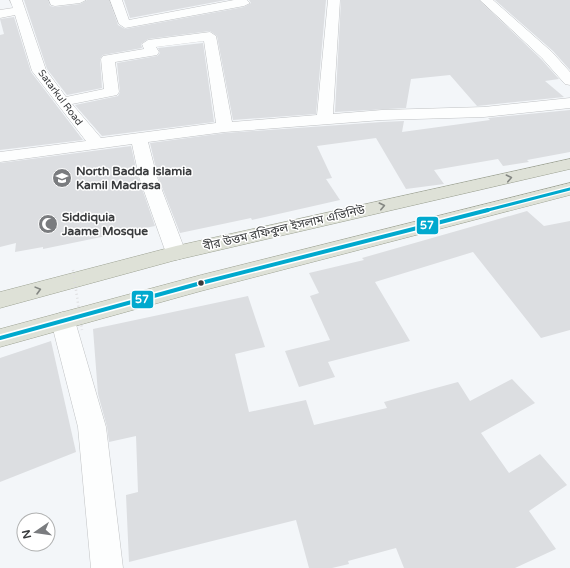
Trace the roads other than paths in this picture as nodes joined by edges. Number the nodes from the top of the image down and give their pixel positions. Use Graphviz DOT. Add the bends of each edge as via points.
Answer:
graph roads {
  1 [pos="55,0"];
  2 [pos="80,0"];
  3 [pos="116,0"];
  4 [pos="240,0"];
  5 [pos="334,0"];
  6 [pos="486,0"];
  7 [pos="17,6"];
  8 [pos="0,14"];
  9 [pos="570,81"];
  10 [pos="62,102"];
  11 [pos="570,103"];
  12 [pos="325,118"];
  13 [pos="225,127"];
  14 [pos="139,139"];
  15 [pos="98,145"];
  16 [pos="0,157"];
  17 [pos="570,164"];
  18 [pos="570,189"];
  19 [pos="176,253"];
  20 [pos="0,300"];
  21 [pos="73,325"];
  22 [pos="0,338"];
  23 [pos="107,568"];
  1 -- 2 [label="street" via="55,3"];
  3 -- 4 [label="street" via="125,24 244,3"];
  5 -- 12 [label="street"];
  6 -- 9 [label="street" via="547,55"];
  7 -- 8 [label="street"];
  7 -- 10 [label="street, Satarkul Road" via="39,71"];
  10 -- 13 [label="street" via="112,92 108,59 152,52 148,44 210,36"];
  10 -- 15 [label="street, Satarkul Road"];
  11 -- 12 [label="street" via="484,112"];
  12 -- 13 [label="street"];
  13 -- 14 [label="street"];
  14 -- 15 [label="street"];
  14 -- 19 [label="street" via="148,177"];
  15 -- 16 [label="street"];
  19 -- 17 [label="main road, বীর উত্তম রফিকুল ইসলাম এভিনিউ, one-way"];
  18 -- 21 [label="main road" via="208,281"];
  20 -- 19 [label="main road, বীর উত্তম রফিকুল ইসলাম এভিনিউ, one-way"];
  21 -- 22 [label="main road"];
  21 -- 23 [label="street" via="92,427"];
}
